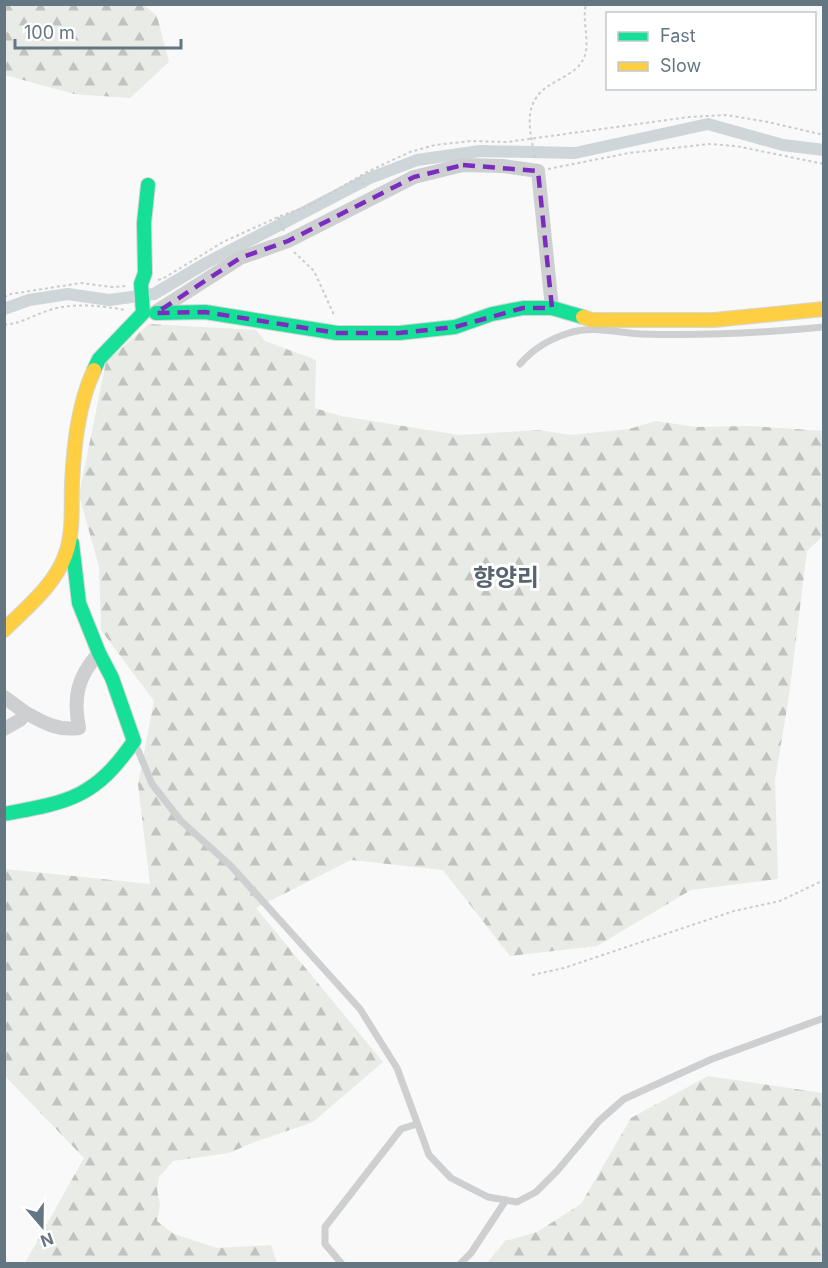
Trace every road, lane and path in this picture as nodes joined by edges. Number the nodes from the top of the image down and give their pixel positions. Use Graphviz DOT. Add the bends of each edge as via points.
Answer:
graph roads {
  1 [pos="586,4"];
  2 [pos="824,164"];
  3 [pos="538,171"];
  4 [pos="148,185"];
  5 [pos="288,241"];
  6 [pos="552,308"];
  7 [pos="824,309"];
  8 [pos="148,313"];
  9 [pos="4,325"];
  10 [pos="824,327"];
  11 [pos="337,333"];
  12 [pos="520,364"];
  13 [pos="71,536"];
  14 [pos="4,630"];
  15 [pos="99,653"];
  16 [pos="4,697"];
  17 [pos="26,713"];
  18 [pos="4,729"];
  19 [pos="134,741"];
  20 [pos="4,814"];
  21 [pos="824,880"];
  22 [pos="532,975"];
  23 [pos="824,1018"];
  24 [pos="417,1124"];
  25 [pos="506,1200"];
  26 [pos="342,1263"];
  27 [pos="460,1263"];
  1 -- 3 [label="path" via="587,48 581,63 544,88 530,106 528,127"];
  2 -- 3 [label="path" via="709,144 620,155"];
  3 -- 5 [label="street" via="463,165 414,177"];
  3 -- 6 [label="street"];
  4 -- 8 [label="street" via="145,273 141,285"];
  5 -- 8 [label="street" via="240,258"];
  5 -- 11 [label="path" via="295,254 314,271 335,317"];
  6 -- 7 [label="street" via="592,320 655,321 714,320"];
  6 -- 11 [label="street" via="492,314 455,327 399,333"];
  8 -- 9 [label="path" via="71,305"];
  8 -- 11 [label="street" via="205,312"];
  8 -- 13 [label="street" via="99,359 85,389 72,481"];
  10 -- 12 [label="lane" via="766,332 570,332 533,349"];
  13 -- 14 [label="street" via="50,584"];
  13 -- 15 [label="street" via="79,603"];
  15 -- 17 [label="street" via="77,689 80,728 67,730 46,725"];
  15 -- 19 [label="street"];
  16 -- 17 [label="street"];
  17 -- 18 [label="street"];
  19 -- 20 [label="street" via="100,784 78,797"];
  19 -- 24 [label="lane" via="152,784 181,821 231,866 360,1009 397,1068"];
  21 -- 22 [label="path" via="780,901 734,911"];
  23 -- 25 [label="lane" via="712,1059 624,1099 599,1121 536,1192 517,1202"];
  24 -- 25 [label="lane" via="429,1155 451,1179 488,1197"];
  24 -- 26 [label="lane" via="401,1130 325,1227 325,1244"];
  25 -- 27 [label="lane"];
}
